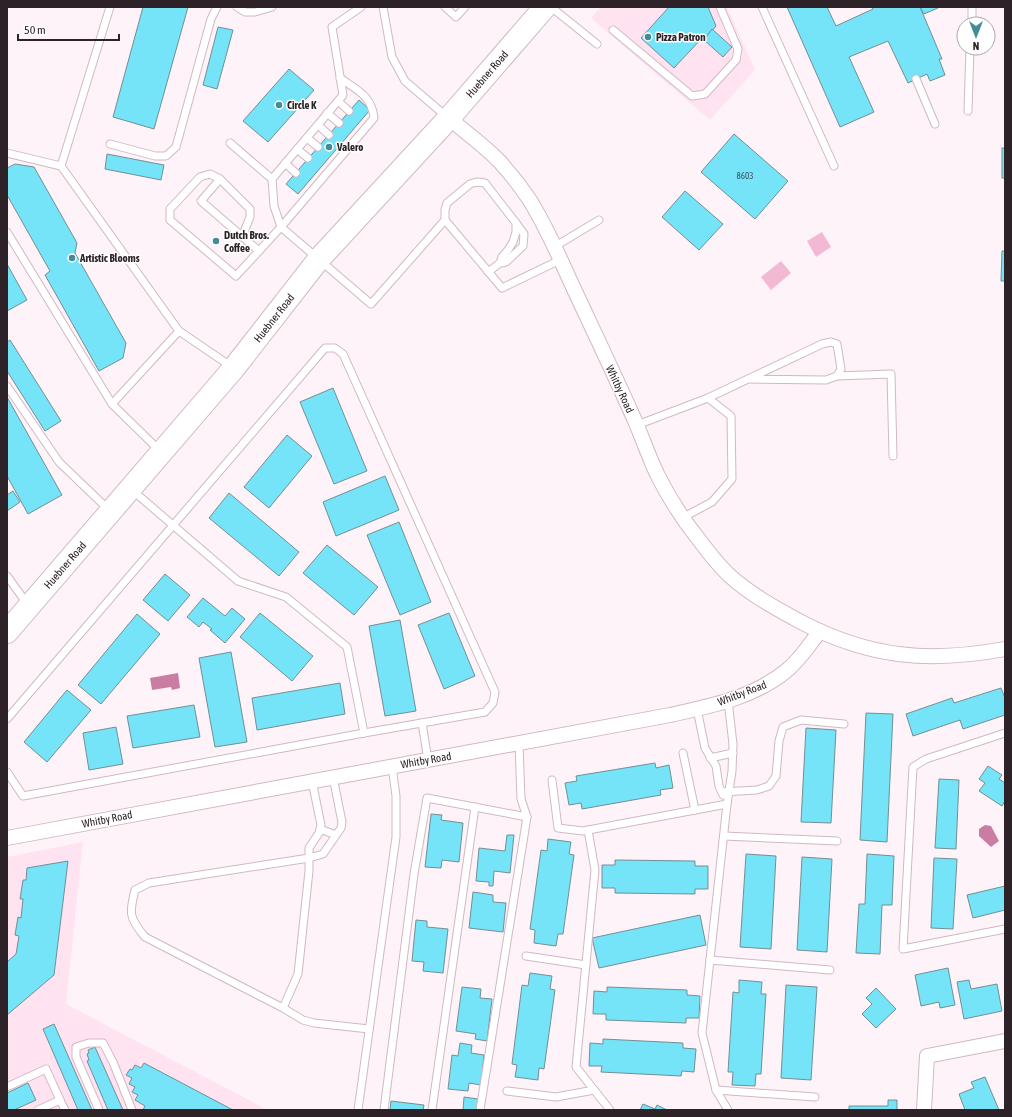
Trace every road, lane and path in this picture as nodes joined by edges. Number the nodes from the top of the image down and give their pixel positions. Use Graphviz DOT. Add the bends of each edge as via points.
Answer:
graph roads {
  1 [pos="110,7"];
  2 [pos="217,7"];
  3 [pos="237,7"];
  4 [pos="272,7"];
  5 [pos="361,7"];
  6 [pos="383,7"];
  7 [pos="445,7"];
  8 [pos="465,7"];
  9 [pos="545,7"];
  10 [pos="551,7"];
  11 [pos="720,7"];
  12 [pos="762,7"];
  13 [pos="613,30"];
  14 [pos="597,44"];
  15 [pos="970,56"];
  16 [pos="340,78"];
  17 [pos="916,79"];
  18 [pos="338,101"];
  19 [pos="968,110"];
  20 [pos="349,111"];
  21 [pos="327,113"];
  22 [pos="449,118"];
  23 [pos="360,122"];
  24 [pos="339,123"];
  25 [pos="935,124"];
  26 [pos="318,125"];
  27 [pos="366,128"];
  28 [pos="350,134"];
  29 [pos="329,135"];
  30 [pos="307,138"];
  31 [pos="356,139"];
  32 [pos="230,143"];
  33 [pos="110,144"];
  34 [pos="340,146"];
  35 [pos="318,148"];
  36 [pos="298,149"];
  37 [pos="346,151"];
  38 [pos="7,152"];
  39 [pos="308,158"];
  40 [pos="329,158"];
  41 [pos="285,163"];
  42 [pos="335,164"];
  43 [pos="61,166"];
  44 [pos="834,166"];
  45 [pos="320,168"];
  46 [pos="296,173"];
  47 [pos="326,174"];
  48 [pos="220,179"];
  49 [pos="272,179"];
  50 [pos="307,183"];
  51 [pos="314,188"];
  52 [pos="445,220"];
  53 [pos="599,220"];
  54 [pos="516,223"];
  55 [pos="281,227"];
  56 [pos="7,232"];
  57 [pos="242,237"];
  58 [pos="259,251"];
  59 [pos="557,254"];
  60 [pos="319,259"];
  61 [pos="500,263"];
  62 [pos="488,272"];
  63 [pos="179,331"];
  64 [pos="234,368"];
  65 [pos="837,376"];
  66 [pos="750,379"];
  67 [pos="7,386"];
  68 [pos="708,398"];
  69 [pos="112,404"];
  70 [pos="637,425"];
  71 [pos="162,452"];
  72 [pos="893,456"];
  73 [pos="130,488"];
  74 [pos="110,511"];
  75 [pos="682,518"];
  76 [pos="174,526"];
  77 [pos="7,577"];
  78 [pos="29,606"];
  79 [pos="820,631"];
  80 [pos="7,632"];
  81 [pos="1005,649"];
  82 [pos="728,701"];
  83 [pos="697,709"];
  84 [pos="7,720"];
  85 [pos="422,723"];
  86 [pos="844,724"];
  87 [pos="364,732"];
  88 [pos="1005,733"];
  89 [pos="519,743"];
  90 [pos="684,753"];
  91 [pos="733,753"];
  92 [pos="710,758"];
  93 [pos="428,760"];
  94 [pos="392,766"];
  95 [pos="7,772"];
  96 [pos="333,777"];
  97 [pos="552,780"];
  98 [pos="312,781"];
  99 [pos="726,792"];
  100 [pos="727,804"];
  101 [pos="475,807"];
  102 [pos="695,810"];
  103 [pos="527,817"];
  104 [pos="320,829"];
  105 [pos="588,830"];
  106 [pos="336,835"];
  107 [pos="724,836"];
  108 [pos="7,838"];
  109 [pos="837,841"];
  110 [pos="309,858"];
  111 [pos="1005,930"];
  112 [pos="526,956"];
  113 [pos="710,960"];
  114 [pos="586,965"];
  115 [pos="830,970"];
  116 [pos="283,1008"];
  117 [pos="369,1029"];
  118 [pos="1005,1042"];
  119 [pos="7,1087"];
  120 [pos="594,1090"];
  121 [pos="716,1090"];
  122 [pos="507,1091"];
  123 [pos="815,1097"];
  124 [pos="60,1100"];
  125 [pos="38,1110"];
  126 [pos="65,1110"];
  127 [pos="99,1110"];
  128 [pos="132,1110"];
  129 [pos="358,1110"];
  130 [pos="384,1110"];
  131 [pos="432,1110"];
  132 [pos="480,1110"];
  133 [pos="610,1110"];
  134 [pos="728,1110"];
  135 [pos="924,1110"];
  1 -- 43 [label="lane"];
  2 -- 33 [label="lane" via="211,19 176,147 166,156 155,156"];
  3 -- 4 [label="lane" via="245,12"];
  5 -- 16 [label="lane" via="332,27"];
  6 -- 22 [label="lane" via="392,57 405,80"];
  7 -- 8 [label="lane" via="456,17"];
  9 -- 22 [label="main road, Huebner Road"];
  10 -- 14 [label="lane"];
  11 -- 13 [label="lane" via="738,49 736,60 705,94 692,96"];
  12 -- 44 [label="lane"];
  15 -- 19 [label="lane"];
  16 -- 18 [label="lane" via="343,95"];
  16 -- 27 [label="lane" via="365,96 373,107 374,118"];
  17 -- 25 [label="lane"];
  18 -- 20 [label="lane"];
  18 -- 21 [label="lane"];
  21 -- 24 [label="lane"];
  21 -- 26 [label="lane"];
  22 -- 59 [label="street, Whitby Road" via="500,162 529,198"];
  22 -- 60 [label="main road, Huebner Road"];
  23 -- 27 [label="lane"];
  26 -- 29 [label="lane"];
  26 -- 30 [label="lane"];
  27 -- 31 [label="lane"];
  28 -- 31 [label="lane"];
  30 -- 35 [label="lane"];
  30 -- 36 [label="lane"];
  31 -- 37 [label="lane"];
  32 -- 49 [label="lane"];
  34 -- 37 [label="lane"];
  36 -- 39 [label="lane"];
  36 -- 41 [label="lane"];
  37 -- 42 [label="lane"];
  38 -- 43 [label="lane"];
  40 -- 42 [label="lane"];
  41 -- 46 [label="lane"];
  41 -- 49 [label="lane"];
  42 -- 47 [label="lane"];
  43 -- 63 [label="lane"];
  45 -- 47 [label="lane"];
  47 -- 51 [label="lane"];
  48 -- 57 [label="lane" via="250,209 250,217"];
  48 -- 57 [label="lane" via="201,201"];
  48 -- 58 [label="lane" via="210,174 200,176 170,209 170,220 236,276"];
  49 -- 55 [label="lane" via="274,206"];
  50 -- 51 [label="lane"];
  51 -- 55 [label="lane"];
  52 -- 54 [label="lane" via="447,203 470,184 477,182 485,183"];
  52 -- 60 [label="lane" via="371,304"];
  52 -- 62 [label="lane"];
  53 -- 59 [label="lane"];
  54 -- 61 [label="lane" via="513,242"];
  54 -- 61 [label="lane" via="524,234 523,246 506,262"];
  55 -- 58 [label="lane"];
  55 -- 60 [label="lane"];
  56 -- 69 [label="lane"];
  57 -- 58 [label="lane"];
  59 -- 62 [label="lane" via="502,288"];
  59 -- 70 [label="street, Whitby Road"];
  60 -- 64 [label="main road, Huebner Road"];
  61 -- 62 [label="lane"];
  63 -- 64 [label="lane"];
  63 -- 69 [label="lane"];
  64 -- 71 [label="main road, Huebner Road"];
  65 -- 66 [label="lane" via="826,380"];
  65 -- 66 [label="lane" via="841,369 837,344 832,342 822,344"];
  65 -- 72 [label="lane" via="891,374"];
  66 -- 68 [label="lane"];
  67 -- 74 [label="lane" via="59,462"];
  68 -- 70 [label="lane"];
  68 -- 75 [label="lane" via="731,416 732,479 712,502"];
  69 -- 71 [label="lane"];
  70 -- 75 [label="street, Whitby Road" via="656,473"];
  71 -- 73 [label="main road, Huebner Road"];
  73 -- 74 [label="main road, Huebner Road"];
  73 -- 76 [label="lane"];
  74 -- 78 [label="main road, Huebner Road"];
  75 -- 79 [label="street, Whitby Road" via="713,559 730,576 780,611"];
  76 -- 84 [label="lane"];
  76 -- 85 [label="lane" via="326,348 335,348 343,354 495,692 493,703 485,712"];
  76 -- 87 [label="lane" via="238,580 286,597 347,648"];
  77 -- 78 [label="lane"];
  78 -- 80 [label="main road, Huebner Road"];
  79 -- 81 [label="street, Whitby Road" via="853,644 908,656 937,657"];
  79 -- 82 [label="street, Whitby Road" via="803,654 778,677 757,690"];
  82 -- 83 [label="street, Whitby Road"];
  82 -- 91 [label="lane"];
  83 -- 89 [label="street, Whitby Road"];
  83 -- 92 [label="lane" via="705,748"];
  85 -- 87 [label="lane"];
  85 -- 93 [label="lane"];
  86 -- 99 [label="lane" via="801,720 783,727 776,776 769,786 756,790"];
  87 -- 95 [label="lane" via="23,796"];
  88 -- 111 [label="lane" via="926,759 913,767 903,949"];
  89 -- 93 [label="street, Whitby Road"];
  89 -- 103 [label="lane" via="521,799"];
  90 -- 102 [label="lane"];
  91 -- 92 [label="lane"];
  91 -- 99 [label="lane"];
  92 -- 99 [label="lane" via="716,766 719,786"];
  93 -- 94 [label="street, Whitby Road"];
  94 -- 96 [label="street, Whitby Road"];
  94 -- 117 [label="lane" via="396,796 396,837"];
  96 -- 98 [label="street, Whitby Road"];
  96 -- 106 [label="lane" via="342,822"];
  97 -- 105 [label="lane" via="558,828"];
  98 -- 104 [label="lane"];
  98 -- 108 [label="street, Whitby Road"];
  99 -- 100 [label="lane"];
  100 -- 102 [label="lane"];
  100 -- 107 [label="lane"];
  101 -- 103 [label="lane"];
  101 -- 130 [label="lane" via="427,798 414,874"];
  101 -- 131 [label="lane"];
  102 -- 105 [label="lane"];
  103 -- 132 [label="lane"];
  104 -- 106 [label="lane"];
  104 -- 110 [label="lane" via="309,848"];
  105 -- 114 [label="lane" via="595,870"];
  106 -- 110 [label="lane" via="322,854"];
  107 -- 109 [label="lane"];
  107 -- 113 [label="lane"];
  110 -- 116 [label="lane" via="298,974"];
  110 -- 116 [label="lane" via="150,883 135,890 130,907 134,924 145,937"];
  112 -- 114 [label="lane"];
  113 -- 115 [label="lane"];
  113 -- 121 [label="lane" via="702,1033"];
  114 -- 120 [label="lane" via="576,1067"];
  116 -- 117 [label="lane" via="303,1020 314,1023"];
  117 -- 129 [label="lane"];
  118 -- 135 [label="street" via="927,1056"];
  119 -- 124 [label="lane" via="46,1069"];
  120 -- 122 [label="lane" via="556,1097"];
  120 -- 133 [label="lane"];
  121 -- 123 [label="lane"];
  121 -- 134 [label="lane"];
  124 -- 125 [label="lane"];
  124 -- 126 [label="lane"];
  127 -- 128 [label="lane" via="76,1057 76,1047 89,1043 103,1043"];
}
